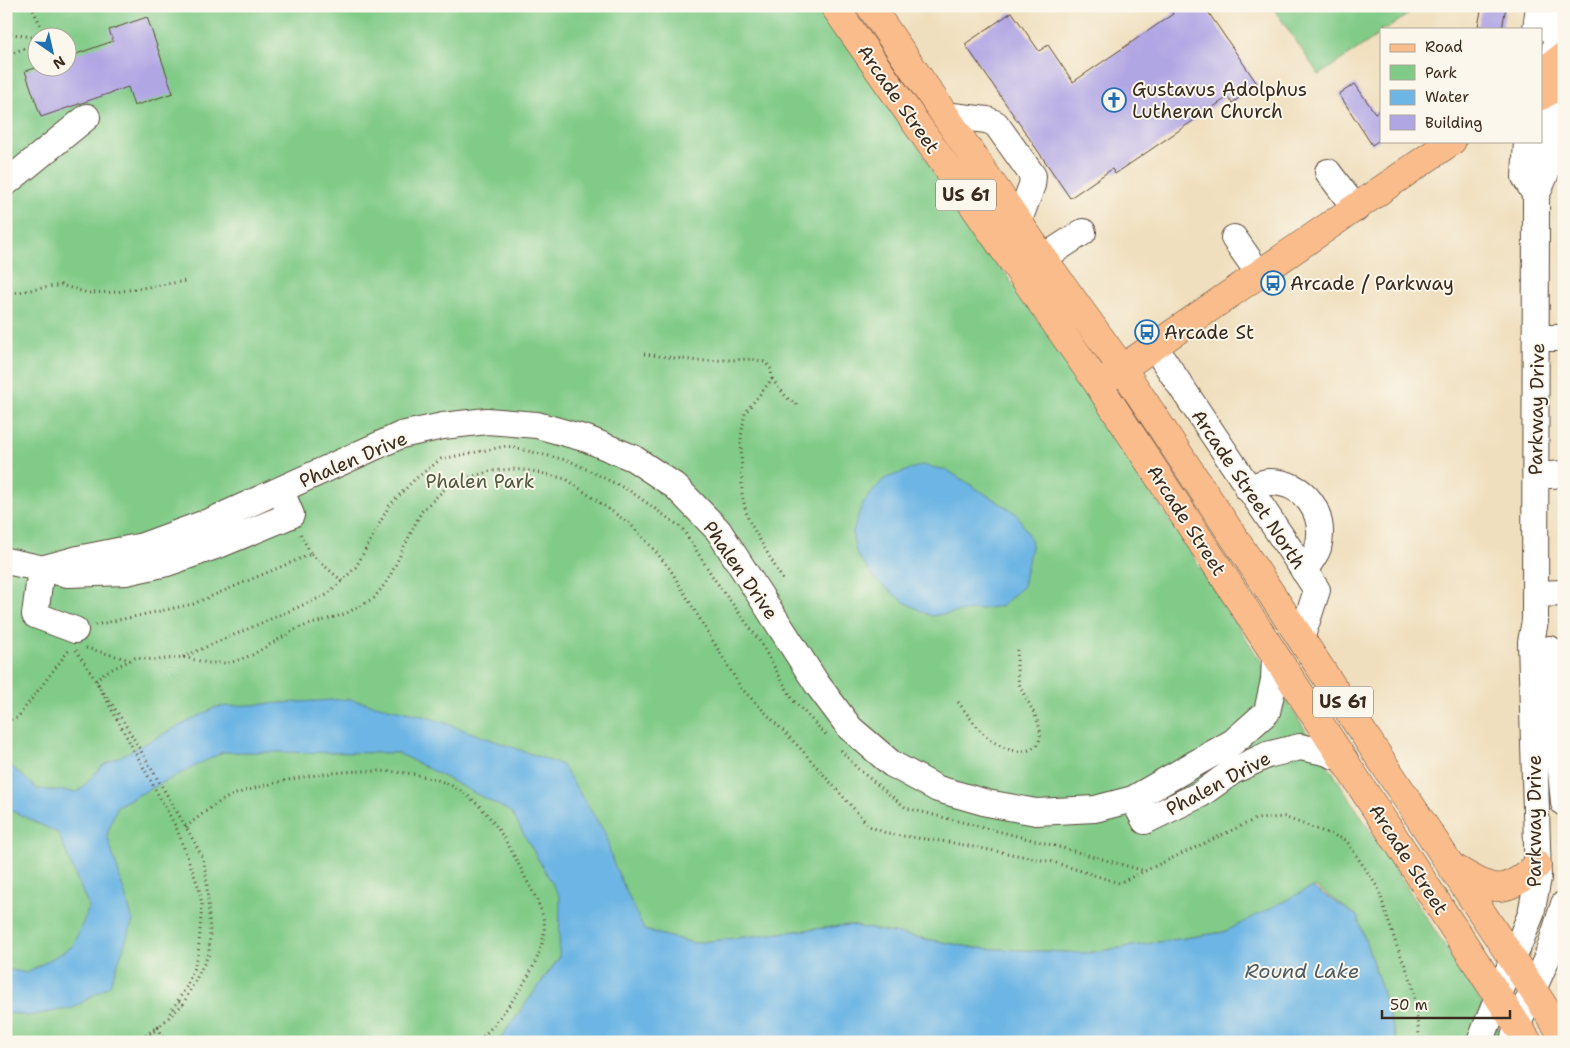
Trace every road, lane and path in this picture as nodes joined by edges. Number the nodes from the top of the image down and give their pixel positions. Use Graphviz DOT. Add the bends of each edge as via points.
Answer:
graph roads {
  1 [pos="31,6"];
  2 [pos="834,6"];
  3 [pos="870,6"];
  4 [pos="1539,6"];
  5 [pos="1560,6"];
  6 [pos="42,28"];
  7 [pos="1536,28"];
  8 [pos="6,33"];
  9 [pos="28,36"];
  10 [pos="28,47"];
  11 [pos="6,58"];
  12 [pos="1552,77"];
  13 [pos="944,115"];
  14 [pos="87,117"];
  15 [pos="1527,142"];
  16 [pos="1451,144"];
  17 [pos="1328,172"];
  18 [pos="6,183"];
  19 [pos="1536,196"];
  20 [pos="1356,209"];
  21 [pos="1018,223"];
  22 [pos="1083,232"];
  23 [pos="1234,238"];
  24 [pos="1042,258"];
  25 [pos="1260,275"];
  26 [pos="186,281"];
  27 [pos="6,294"];
  28 [pos="1537,338"];
  29 [pos="1564,338"];
  30 [pos="1154,346"];
  31 [pos="644,354"];
  32 [pos="1122,368"];
  33 [pos="772,378"];
  34 [pos="1098,384"];
  35 [pos="799,406"];
  36 [pos="1564,474"];
  37 [pos="1536,476"];
  38 [pos="1248,489"];
  39 [pos="281,490"];
  40 [pos="291,515"];
  41 [pos="311,554"];
  42 [pos="6,561"];
  43 [pos="41,569"];
  44 [pos="1304,571"];
  45 [pos="342,581"];
  46 [pos="784,582"];
  47 [pos="1564,593"];
  48 [pos="1535,594"];
  49 [pos="1535,621"];
  50 [pos="74,638"];
  51 [pos="1301,638"];
  52 [pos="1018,648"];
  53 [pos="1275,656"];
  54 [pos="183,657"];
  55 [pos="130,660"];
  56 [pos="96,681"];
  57 [pos="958,702"];
  58 [pos="6,721"];
  59 [pos="832,740"];
  60 [pos="1233,742"];
  61 [pos="838,747"];
  62 [pos="1344,760"];
  63 [pos="1247,764"];
  64 [pos="1210,772"];
  65 [pos="1564,803"];
  66 [pos="186,827"];
  67 [pos="1537,865"];
  68 [pos="1453,868"];
  69 [pos="1145,871"];
  70 [pos="1564,904"];
  71 [pos="1560,940"];
  72 [pos="1513,958"];
  73 [pos="1533,989"];
  74 [pos="1497,995"];
  75 [pos="179,1001"];
  76 [pos="183,1004"];
  77 [pos="187,1007"];
  78 [pos="158,1027"];
  79 [pos="1519,1036"];
  80 [pos="1564,1037"];
  81 [pos="138,1042"];
  82 [pos="143,1042"];
  83 [pos="165,1042"];
  84 [pos="478,1042"];
  85 [pos="1420,1042"];
  86 [pos="1480,1042"];
  1 -- 6 [label="path"];
  2 -- 34 [label="main road, Arcade Street / US 61"];
  3 -- 13 [label="main road, Arcade Street / US 61"];
  4 -- 7 [label="street"];
  5 -- 12 [label="street, Parkway Drive"];
  8 -- 9 [label="path"];
  10 -- 11 [label="path"];
  12 -- 19 [label="street, Parkway Drive" via="1546,173"];
  13 -- 21 [label="main road, Arcade Street / US 61"];
  13 -- 21 [label="street" via="996,124 1033,176"];
  14 -- 18 [label="street"];
  15 -- 19 [label="street, Parkway Drive" via="1525,177"];
  16 -- 20 [label="main road"];
  17 -- 20 [label="street"];
  19 -- 28 [label="street, Parkway Drive"];
  20 -- 25 [label="main road"];
  21 -- 24 [label="main road, Arcade Street / US 61"];
  22 -- 24 [label="street"];
  23 -- 25 [label="street"];
  24 -- 32 [label="main road, Arcade Street / US 61"];
  25 -- 30 [label="main road"];
  26 -- 27 [label="path" via="116,292 88,293 61,285"];
  28 -- 29 [label="street"];
  28 -- 37 [label="street, Parkway Drive"];
  30 -- 32 [label="main road"];
  30 -- 38 [label="street, Arcade Street North"];
  31 -- 33 [label="path" via="699,361 752,359 765,362 771,369"];
  32 -- 34 [label="main road"];
  32 -- 51 [label="main road, Arcade Street / US 61"];
  33 -- 35 [label="path" via="787,398"];
  33 -- 46 [label="path" via="745,413 741,437 742,494 748,519"];
  34 -- 53 [label="main road, Arcade Street / US 61"];
  36 -- 37 [label="street"];
  37 -- 48 [label="street, Parkway Drive"];
  38 -- 44 [label="street, Arcade Street North"];
  38 -- 44 [label="street" via="1268,481 1291,485 1310,500 1320,518 1318,548"];
  39 -- 40 [label="street, Phalen Drive"];
  39 -- 43 [label="street, Phalen Drive" via="143,546"];
  39 -- 64 [label="street, Phalen Drive" via="401,435 443,426 487,421 537,424 587,439 633,458 675,486 718,530 850,728 892,764 938,789 1036,812 1096,809 1133,800"];
  40 -- 41 [label="path"];
  40 -- 43 [label="street, Phalen Drive" via="166,563 126,572 68,574"];
  41 -- 45 [label="path"];
  41 -- 50 [label="path" via="194,604 129,616"];
  42 -- 43 [label="street, Phalen Drive"];
  43 -- 50 [label="street" via="35,615"];
  44 -- 51 [label="street, Arcade Street North" via="1317,590"];
  45 -- 54 [label="path" via="326,595"];
  45 -- 59 [label="path" via="356,567 389,506 414,480 441,460 506,446 570,461 630,491 682,528 759,640 793,700"];
  47 -- 48 [label="street"];
  48 -- 49 [label="street, Parkway Drive"];
  49 -- 65 [label="street, Parkway Drive" via="1549,639"];
  49 -- 67 [label="street, Parkway Drive" via="1532,642"];
  50 -- 55 [label="path"];
  50 -- 56 [label="path"];
  50 -- 58 [label="path" via="18,718"];
  51 -- 68 [label="main road, Arcade Street / US 61"];
  52 -- 57 [label="path" via="1020,684 1038,722 1039,743 1031,750 1016,752 1002,746 983,735"];
  53 -- 60 [label="street, Phalen Drive" via="1267,712"];
  53 -- 62 [label="main road, Arcade Street / US 61"];
  54 -- 55 [label="path"];
  54 -- 69 [label="path" via="208,663 230,663 252,655 298,628 345,614 374,598 388,580 421,512 451,483 491,471 532,471 566,479 630,524 670,569 741,688 869,826 888,834 1053,862 1119,883"];
  55 -- 56 [label="path" via="104,673"];
  56 -- 66 [label="path"];
  56 -- 75 [label="path" via="170,815 193,867 202,904 198,956"];
  60 -- 63 [label="street"];
  60 -- 64 [label="street, Phalen Drive"];
  61 -- 69 [label="path" via="906,808"];
  62 -- 63 [label="street, Phalen Drive" via="1300,747 1268,754"];
  62 -- 74 [label="main road, Arcade Street / US 61"];
  63 -- 64 [label="street, Phalen Drive"];
  66 -- 76 [label="path" via="203,858 210,931 209,954"];
  66 -- 84 [label="path" via="211,807 235,795 291,781 338,774 387,772 419,775 449,785 473,801 500,832 544,921 537,954 523,986"];
  67 -- 68 [label="main road" via="1525,877 1506,887 1486,887"];
  67 -- 72 [label="street, Parkway Drive" via="1538,878 1531,914"];
  68 -- 72 [label="main road, Arcade Street / US 61"];
  69 -- 85 [label="path" via="1256,819 1284,817 1346,840 1378,888 1412,982"];
  70 -- 71 [label="street, Parkway Drive"];
  71 -- 73 [label="street, Parkway Drive"];
  72 -- 73 [label="main road, Arcade Street / US 61"];
  72 -- 74 [label="street, Parkway Drive"];
  73 -- 79 [label="street, Parkway Drive"];
  73 -- 80 [label="main road, Arcade Street / US 61"];
  74 -- 79 [label="main road, Arcade Street / US 61"];
  74 -- 86 [label="street, Parkway Drive"];
  75 -- 76 [label="path"];
  75 -- 78 [label="path"];
  76 -- 77 [label="path"];
  76 -- 78 [label="path"];
  78 -- 81 [label="path"];
  78 -- 82 [label="path"];
  78 -- 83 [label="path"];
}
